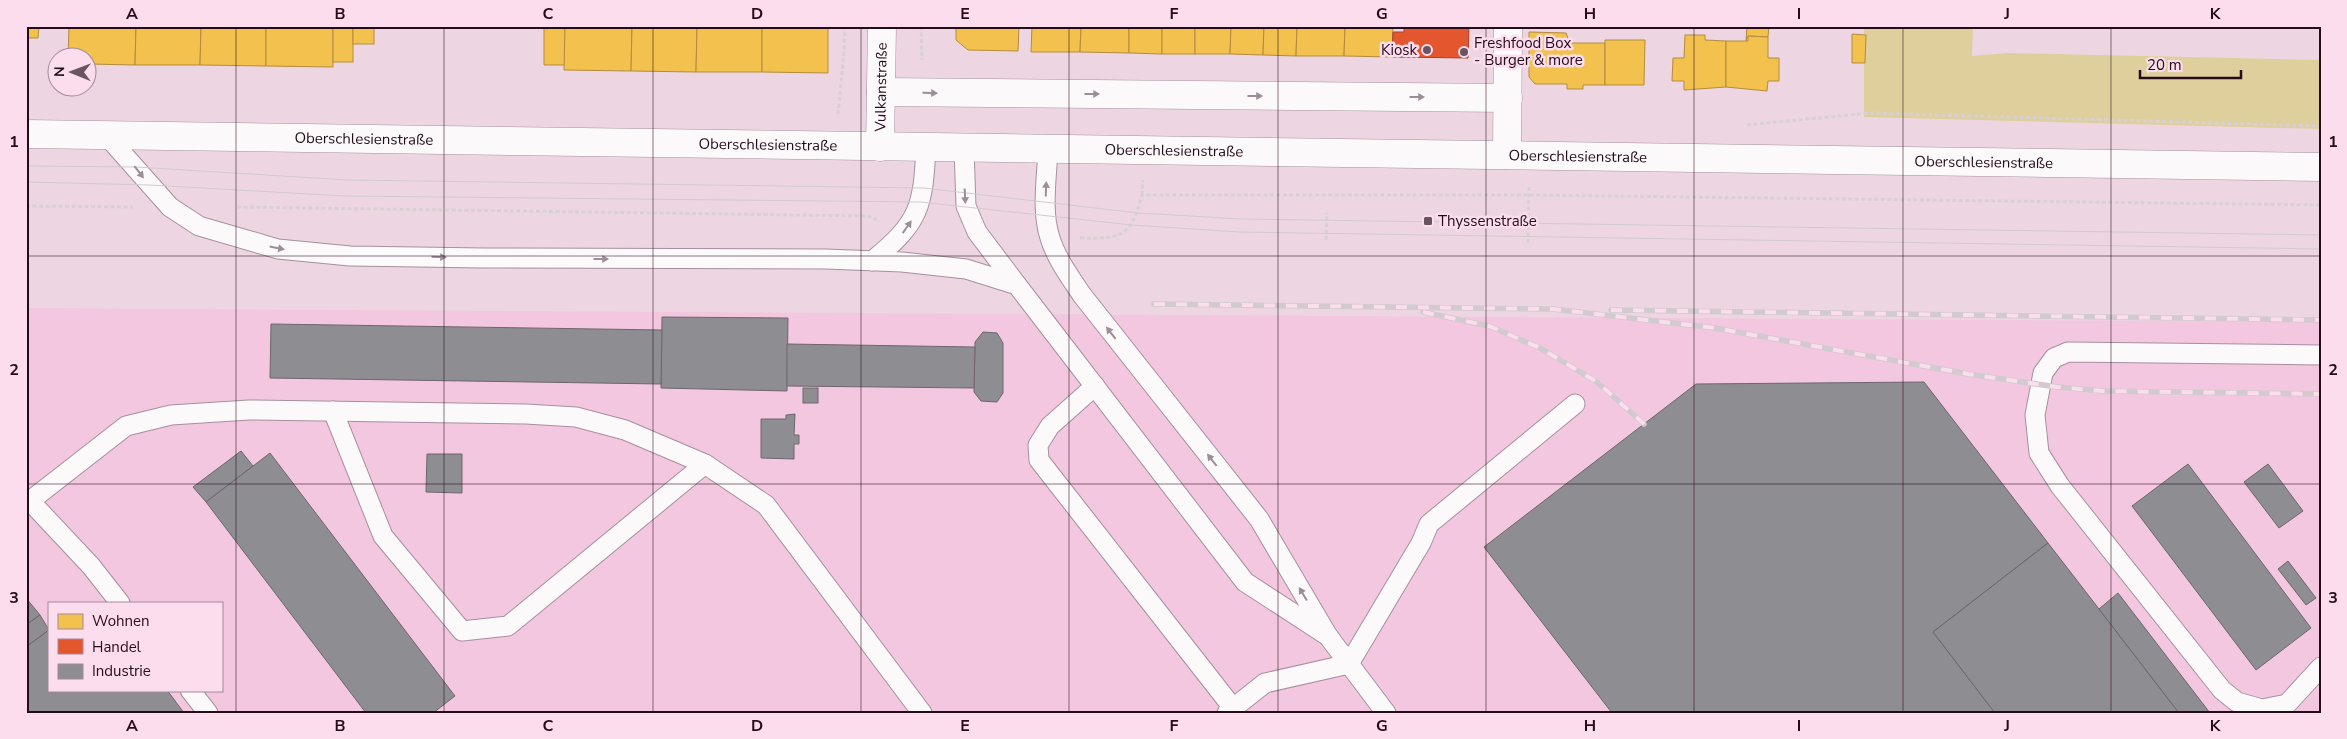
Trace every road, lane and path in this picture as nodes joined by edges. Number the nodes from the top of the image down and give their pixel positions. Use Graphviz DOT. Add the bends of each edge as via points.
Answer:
graph roads {
  1 [pos="845,26"];
  2 [pos="882,26"];
  3 [pos="1508,26"];
  4 [pos="881,92"];
  5 [pos="1508,98"];
  6 [pos="838,117"];
  7 [pos="26,134"];
  8 [pos="107,136"];
  9 [pos="880,146"];
  10 [pos="926,147"];
  11 [pos="964,148"];
  12 [pos="1048,149"];
  13 [pos="1518,155"];
  14 [pos="2321,167"];
  15 [pos="1529,195"];
  16 [pos="2321,205"];
  17 [pos="26,206"];
  18 [pos="170,207"];
  19 [pos="228,207"];
  20 [pos="1326,213"];
  21 [pos="909,227"];
  22 [pos="1049,237"];
  23 [pos="1326,240"];
  24 [pos="1528,243"];
  25 [pos="872,261"];
  26 [pos="1017,285"];
  27 [pos="2321,356"];
  28 [pos="1095,386"];
  29 [pos="1575,404"];
  30 [pos="334,411"];
  31 [pos="705,464"];
  32 [pos="28,502"];
  33 [pos="119,602"];
  34 [pos="1328,636"];
  35 [pos="1349,664"];
  36 [pos="2321,667"];
  37 [pos="192,692"];
  38 [pos="1230,711"];
  39 [pos="208,713"];
  40 [pos="922,713"];
  41 [pos="1386,713"];
  1 -- 6 [label="path"];
  2 -- 4 [label="main road, Vulkanstraße"];
  3 -- 5 [label="main road"];
  4 -- 5 [label="main road, one-way"];
  4 -- 9 [label="main road, Vulkanstraße"];
  5 -- 13 [label="main road"];
  7 -- 8 [label="main road, Oberschlesienstraße"];
  8 -- 9 [label="main road, Oberschlesienstraße"];
  8 -- 18 [label="lane, one-way"];
  9 -- 10 [label="main road, Oberschlesienstraße"];
  10 -- 11 [label="main road, Oberschlesienstraße"];
  10 -- 21 [label="lane" via="924,188"];
  11 -- 12 [label="main road, Oberschlesienstraße"];
  11 -- 26 [label="lane, one-way" via="966,206 977,232"];
  12 -- 13 [label="main road, Oberschlesienstraße"];
  22 -- 12 [label="lane, one-way" via="1046,202"];
  13 -- 14 [label="main road, Oberschlesienstraße"];
  13 -- 15 [label="path"];
  15 -- 16 [label="path"];
  15 -- 22 [label="path" via="1142,195 1132,226 1111,239"];
  15 -- 24 [label="path"];
  17 -- 18 [label="path"];
  18 -- 25 [label="lane, one-way" via="199,226 268,246 350,256"];
  19 -- 21 [label="path" via="868,216 891,225"];
  20 -- 23 [label="path"];
  21 -- 25 [label="lane"];
  34 -- 22 [label="lane, one-way" via="1259,519 1082,295"];
  25 -- 26 [label="lane" via="966,269"];
  26 -- 28 [label="lane"];
  27 -- 36 [label="lane" via="2068,352 2054,358 2043,373 2035,415 2039,453 2060,486 2222,690 2237,702 2262,709 2287,704"];
  28 -- 34 [label="lane" via="1244,582"];
  28 -- 38 [label="lane" via="1050,426 1038,445 1039,460"];
  29 -- 35 [label="lane" via="1429,524"];
  30 -- 31 [label="lane" via="576,417 625,430"];
  30 -- 31 [label="lane" via="383,536 462,631 508,626"];
  30 -- 32 [label="lane" via="249,410 171,415 126,426"];
  31 -- 40 [label="lane" via="766,505"];
  32 -- 33 [label="lane" via="91,566"];
  34 -- 35 [label="lane"];
  35 -- 38 [label="lane" via="1265,683"];
  35 -- 41 [label="lane"];
  37 -- 39 [label="lane"];
}
